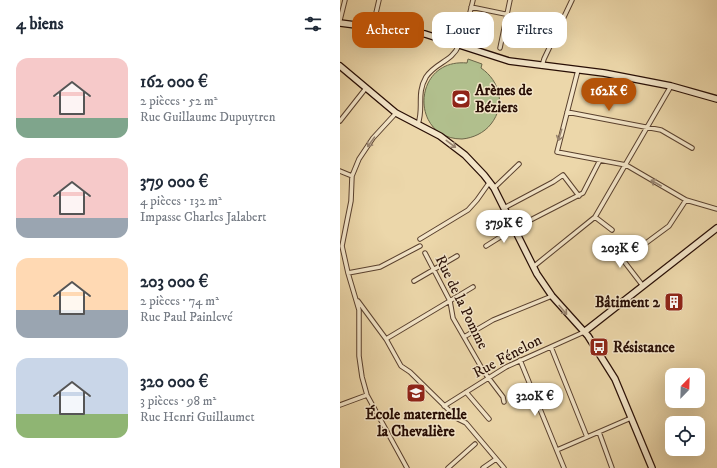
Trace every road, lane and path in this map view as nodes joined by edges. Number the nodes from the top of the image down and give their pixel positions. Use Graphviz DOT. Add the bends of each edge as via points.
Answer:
graph roads {
  1 [pos="345,0"];
  2 [pos="379,0"];
  3 [pos="473,0"];
  4 [pos="510,0"];
  5 [pos="572,0"];
  6 [pos="471,7"];
  7 [pos="376,12"];
  8 [pos="470,12"];
  9 [pos="508,12"];
  10 [pos="502,13"];
  11 [pos="340,20"];
  12 [pos="340,23"];
  13 [pos="352,24"];
  14 [pos="502,40"];
  15 [pos="459,48"];
  16 [pos="467,48"];
  17 [pos="500,48"];
  18 [pos="340,66"];
  19 [pos="542,66"];
  20 [pos="578,70"];
  21 [pos="671,86"];
  22 [pos="366,88"];
  23 [pos="717,99"];
  24 [pos="567,112"];
  25 [pos="396,113"];
  26 [pos="340,121"];
  27 [pos="418,124"];
  28 [pos="648,127"];
  29 [pos="692,148"];
  30 [pos="600,160"];
  31 [pos="519,164"];
  32 [pos="626,165"];
  33 [pos="340,171"];
  34 [pos="352,176"];
  35 [pos="489,183"];
  36 [pos="494,188"];
  37 [pos="579,196"];
  38 [pos="686,200"];
  39 [pos="504,208"];
  40 [pos="717,210"];
  41 [pos="595,217"];
  42 [pos="717,228"];
  43 [pos="513,229"];
  44 [pos="612,230"];
  45 [pos="420,239"];
  46 [pos="610,243"];
  47 [pos="341,246"];
  48 [pos="420,246"];
  49 [pos="486,246"];
  50 [pos="425,253"];
  51 [pos="457,256"];
  52 [pos="623,260"];
  53 [pos="533,267"];
  54 [pos="433,270"];
  55 [pos="348,273"];
  56 [pos="414,281"];
  57 [pos="643,286"];
  58 [pos="473,287"];
  59 [pos="552,296"];
  60 [pos="357,300"];
  61 [pos="450,301"];
  62 [pos="584,332"];
  63 [pos="464,337"];
  64 [pos="386,338"];
  65 [pos="551,347"];
  66 [pos="520,360"];
  67 [pos="490,378"];
  68 [pos="466,392"];
  69 [pos="367,395"];
  70 [pos="340,400"];
  71 [pos="504,402"];
  72 [pos="341,405"];
  73 [pos="444,406"];
  74 [pos="631,418"];
  75 [pos="489,419"];
  76 [pos="599,432"];
  77 [pos="587,437"];
  78 [pos="475,444"];
  79 [pos="557,450"];
  80 [pos="496,459"];
  81 [pos="407,468"];
  82 [pos="448,468"];
  83 [pos="483,468"];
  84 [pos="504,468"];
  85 [pos="564,468"];
  86 [pos="612,468"];
  87 [pos="652,468"];
  1 -- 11 [label="street"];
  2 -- 7 [label="street"];
  3 -- 6 [label="street"];
  4 -- 9 [label="street"];
  5 -- 19 [label="street"];
  6 -- 8 [label="street"];
  6 -- 10 [label="street"];
  12 -- 13 [label="street"];
  14 -- 17 [label="street"];
  15 -- 27 [label="street" via="426,77 420,94"];
  16 -- 19 [label="street" via="509,61"];
  18 -- 22 [label="street"];
  19 -- 20 [label="street"];
  20 -- 21 [label="street"];
  20 -- 24 [label="street"];
  21 -- 23 [label="street"];
  21 -- 28 [label="street"];
  22 -- 25 [label="street"];
  22 -- 26 [label="street"];
  24 -- 28 [label="street"];
  24 -- 30 [label="street, one-way" via="557,152"];
  25 -- 27 [label="street"];
  25 -- 34 [label="street, one-way" via="373,138 359,159"];
  27 -- 35 [label="street, one-way" via="440,136 465,155"];
  28 -- 29 [label="street" via="661,130"];
  28 -- 32 [label="street"];
  30 -- 32 [label="street"];
  30 -- 37 [label="street"];
  31 -- 36 [label="street"];
  38 -- 32 [label="street, one-way"];
  32 -- 41 [label="street"];
  33 -- 34 [label="street"];
  34 -- 47 [label="street"];
  35 -- 36 [label="street"];
  35 -- 45 [label="street" via="468,210"];
  36 -- 39 [label="street"];
  37 -- 39 [label="street" via="563,175"];
  37 -- 43 [label="street"];
  38 -- 40 [label="street"];
  38 -- 52 [label="street" via="668,226"];
  39 -- 43 [label="street"];
  41 -- 44 [label="street"];
  41 -- 53 [label="street"];
  42 -- 57 [label="street"];
  43 -- 49 [label="street"];
  43 -- 53 [label="street"];
  46 -- 52 [label="street"];
  47 -- 55 [label="street"];
  48 -- 55 [label="street" via="380,267"];
  50 -- 54 [label="street, Rue de la Pomme"];
  51 -- 54 [label="street"];
  52 -- 57 [label="street"];
  53 -- 59 [label="street"];
  54 -- 56 [label="street"];
  54 -- 61 [label="street, Rue de la Pomme"];
  55 -- 60 [label="street"];
  57 -- 62 [label="street"];
  58 -- 61 [label="street"];
  59 -- 62 [label="street, one-way"];
  59 -- 63 [label="street" via="493,320"];
  60 -- 64 [label="street"];
  60 -- 69 [label="street" via="360,320 359,356"];
  61 -- 63 [label="street, Rue de la Pomme" via="453,318"];
  61 -- 64 [label="street"];
  62 -- 65 [label="street, Rue Fénelon"];
  62 -- 74 [label="street" via="615,379"];
  63 -- 67 [label="street, Rue de la Pomme"];
  64 -- 73 [label="street" via="401,366"];
  65 -- 66 [label="street, Rue Fénelon"];
  65 -- 77 [label="street"];
  66 -- 67 [label="street, Rue Fénelon"];
  66 -- 79 [label="street"];
  67 -- 68 [label="street, Rue Fénelon"];
  67 -- 71 [label="street, Rue de la Pomme"];
  68 -- 73 [label="street, Rue Fénelon"];
  68 -- 75 [label="street"];
  69 -- 72 [label="street"];
  69 -- 81 [label="street"];
  70 -- 72 [label="street"];
  73 -- 80 [label="street" via="466,423"];
  74 -- 76 [label="street"];
  74 -- 87 [label="street"];
  76 -- 77 [label="street"];
  76 -- 86 [label="street"];
  77 -- 79 [label="street"];
  78 -- 82 [label="street"];
  79 -- 85 [label="street"];
  80 -- 83 [label="street"];
  80 -- 84 [label="street"];
}
